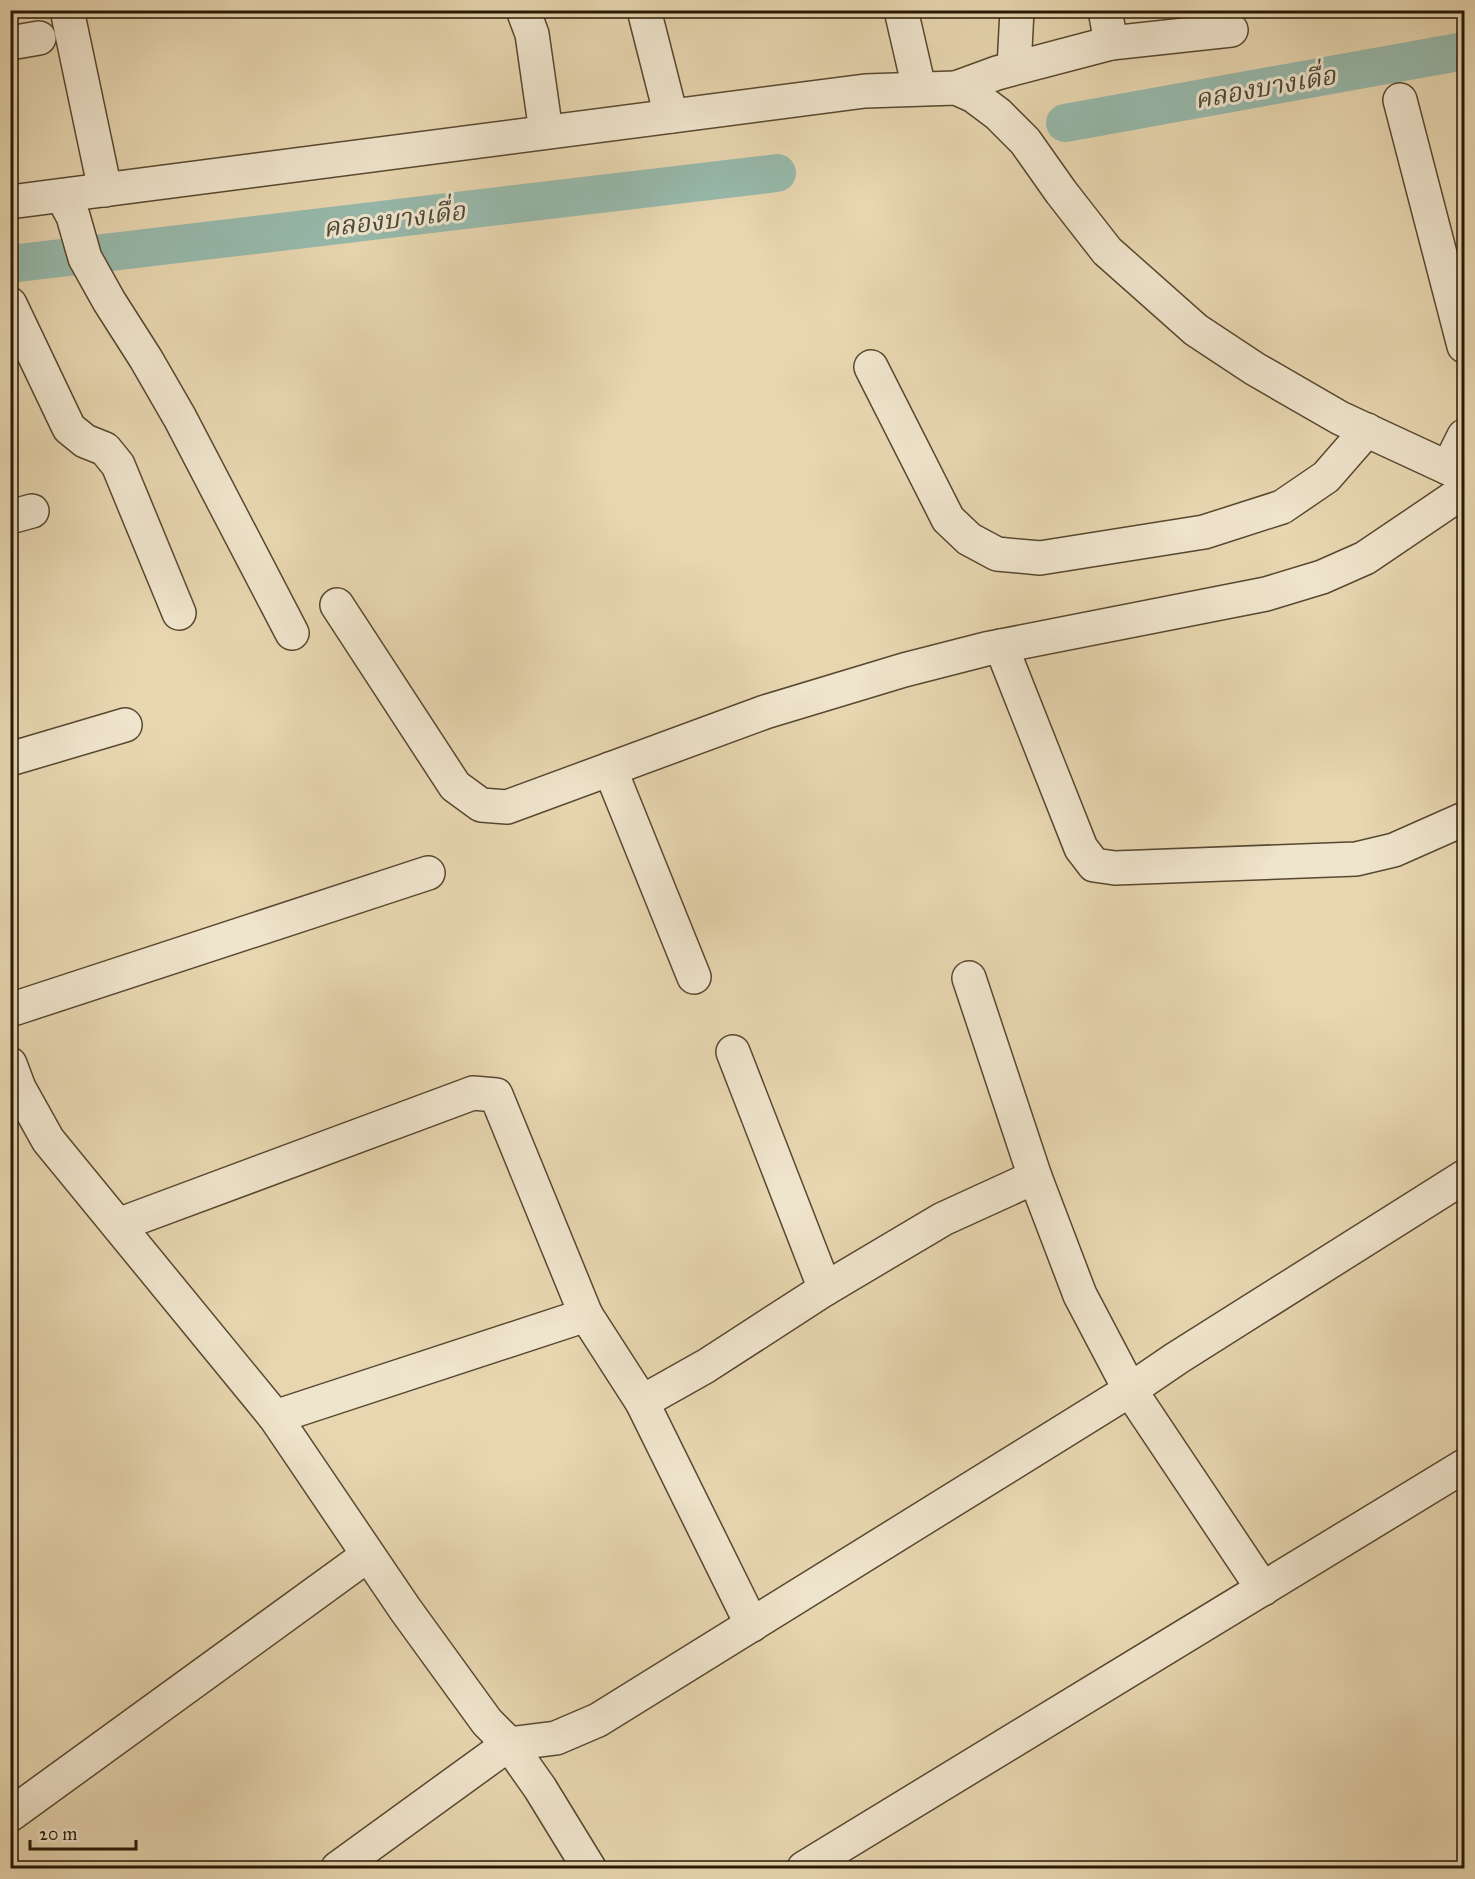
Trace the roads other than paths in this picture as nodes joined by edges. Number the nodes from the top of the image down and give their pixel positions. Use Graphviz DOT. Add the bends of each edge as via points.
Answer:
graph roads {
  1 [pos="67,10"];
  2 [pos="524,10"];
  3 [pos="644,10"];
  4 [pos="901,10"];
  5 [pos="1017,10"];
  6 [pos="1105,10"];
  7 [pos="1231,30"];
  8 [pos="1111,43"];
  9 [pos="1014,68"];
  10 [pos="919,88"];
  11 [pos="956,88"];
  12 [pos="1400,100"];
  13 [pos="671,116"];
  14 [pos="546,132"];
  15 [pos="105,190"];
  16 [pos="10,202"];
  17 [pos="68,206"];
  18 [pos="10,304"];
  19 [pos="1464,346"];
  20 [pos="871,367"];
  21 [pos="1367,430"];
  22 [pos="1464,436"];
  23 [pos="1459,477"];
  24 [pos="338,605"];
  25 [pos="179,613"];
  26 [pos="292,633"];
  27 [pos="1001,646"];
  28 [pos="125,724"];
  29 [pos="10,759"];
  30 [pos="610,769"];
  31 [pos="1464,819"];
  32 [pos="428,873"];
  33 [pos="694,977"];
  34 [pos="969,978"];
  35 [pos="10,1010"];
  36 [pos="733,1052"];
  37 [pos="10,1064"];
  38 [pos="1035,1177"];
  39 [pos="1464,1177"];
  40 [pos="118,1225"];
  41 [pos="825,1289"];
  42 [pos="586,1315"];
  43 [pos="1130,1390"];
  44 [pos="642,1402"];
  45 [pos="275,1417"];
  46 [pos="1464,1466"];
  47 [pos="368,1555"];
  48 [pos="1263,1589"];
  49 [pos="752,1624"];
  50 [pos="509,1744"];
  51 [pos="10,1815"];
  52 [pos="338,1869"];
  53 [pos="589,1869"];
  54 [pos="804,1869"];
  1 -- 15 [label="street"];
  2 -- 14 [label="street" via="532,34"];
  3 -- 13 [label="street"];
  4 -- 10 [label="street"];
  5 -- 9 [label="street"];
  6 -- 8 [label="street"];
  7 -- 8 [label="street"];
  8 -- 9 [label="street"];
  9 -- 11 [label="street"];
  10 -- 11 [label="street"];
  10 -- 13 [label="street" via="865,91"];
  11 -- 21 [label="street" via="998,114 1025,141 1107,251 1196,330 1255,369"];
  12 -- 19 [label="street"];
  13 -- 14 [label="street"];
  14 -- 15 [label="street"];
  15 -- 17 [label="street"];
  16 -- 17 [label="street"];
  17 -- 26 [label="street" via="86,258 180,418"];
  18 -- 25 [label="street" via="69,428 85,441 105,449 118,465"];
  20 -- 21 [label="street" via="948,519 969,539 997,554 1040,558 1193,534 1282,507 1326,477"];
  21 -- 23 [label="street"];
  22 -- 23 [label="street"];
  23 -- 27 [label="street" via="1365,558 1322,577 1266,594"];
  24 -- 30 [label="street" via="455,786 481,805 507,807"];
  27 -- 30 [label="street" via="904,669 765,712"];
  27 -- 31 [label="street" via="1081,848 1094,865 1116,868 1356,859 1394,850"];
  28 -- 29 [label="street"];
  30 -- 33 [label="street"];
  32 -- 35 [label="street"];
  34 -- 38 [label="street"];
  36 -- 41 [label="street"];
  37 -- 40 [label="street" via="48,1140"];
  38 -- 41 [label="street" via="942,1219"];
  38 -- 43 [label="street" via="1080,1295"];
  39 -- 43 [label="street"];
  40 -- 42 [label="street" via="472,1093 496,1095"];
  40 -- 45 [label="street"];
  41 -- 44 [label="street"];
  42 -- 44 [label="street"];
  42 -- 45 [label="street"];
  43 -- 48 [label="street"];
  43 -- 49 [label="street"];
  44 -- 49 [label="street"];
  45 -- 47 [label="street"];
  46 -- 48 [label="street"];
  47 -- 50 [label="street" via="487,1722"];
  47 -- 51 [label="street"];
  48 -- 54 [label="street"];
  49 -- 50 [label="street" via="598,1720 556,1738"];
  50 -- 52 [label="street"];
  50 -- 53 [label="street"];
}
